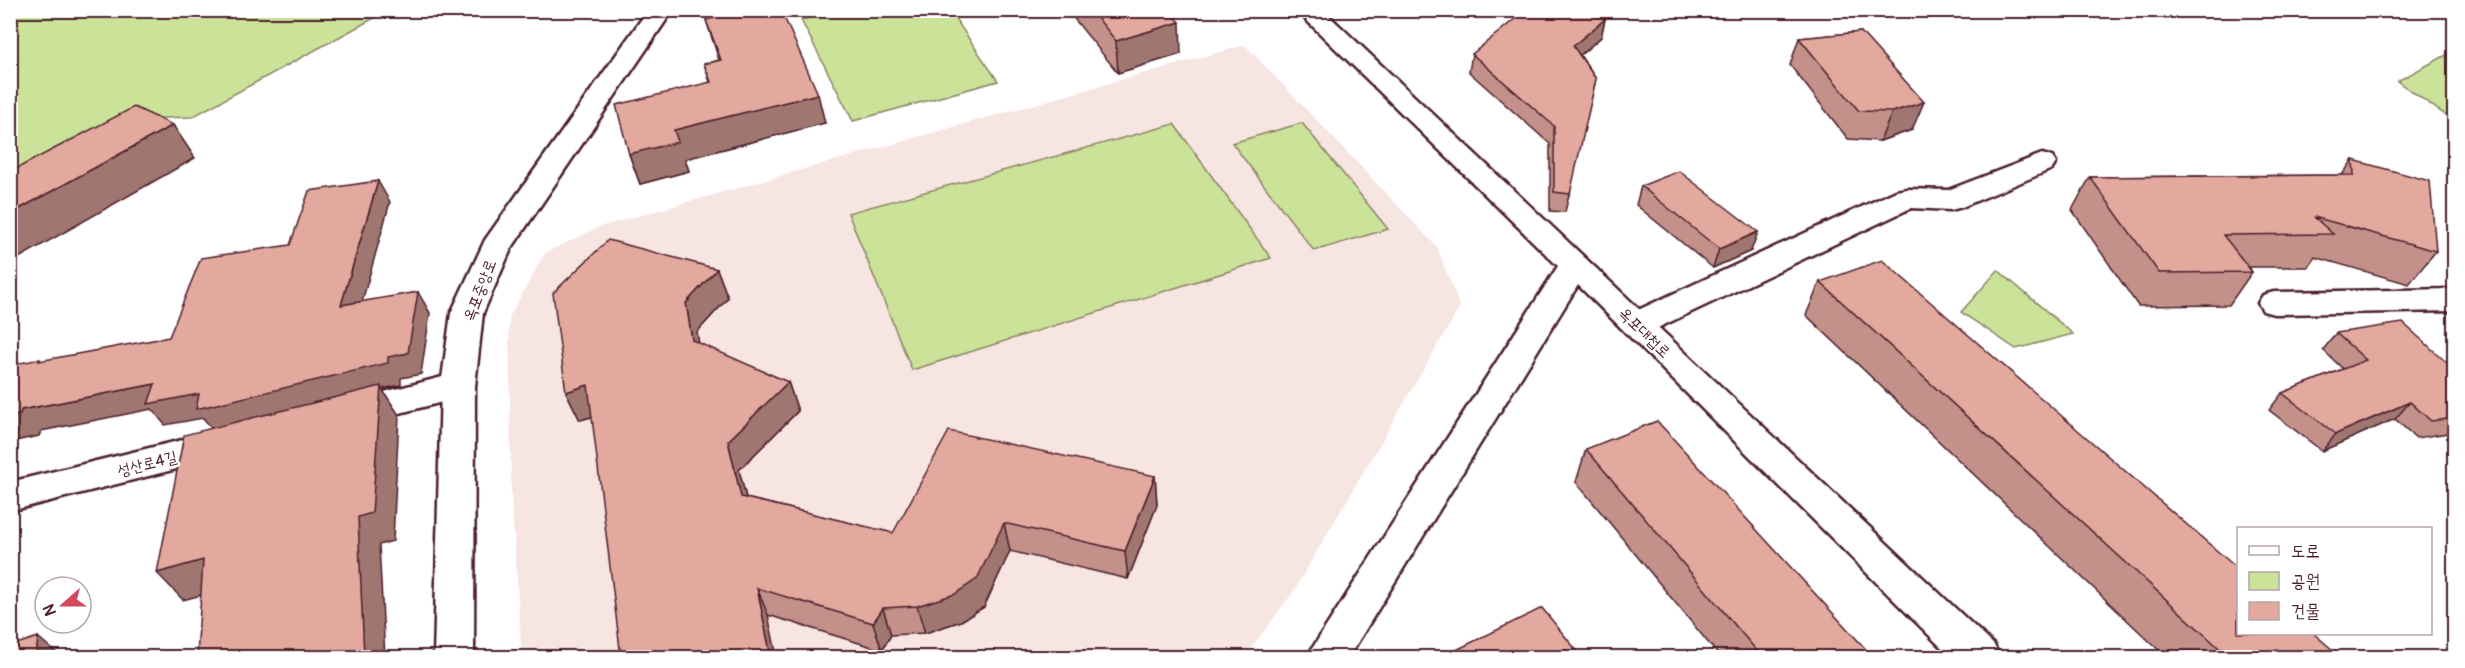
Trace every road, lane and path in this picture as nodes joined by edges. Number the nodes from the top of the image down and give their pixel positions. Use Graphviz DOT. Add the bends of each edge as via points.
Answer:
graph roads {
  1 [pos="661,10"];
  2 [pos="1308,10"];
  3 [pos="2042,163"];
  4 [pos="1575,264"];
  5 [pos="2454,300"];
  6 [pos="2274,303"];
  7 [pos="1636,324"];
  8 [pos="458,386"];
  9 [pos="320,420"];
  10 [pos="251,437"];
  11 [pos="10,497"];
  12 [pos="454,657"];
  13 [pos="1326,657"];
  14 [pos="1980,657"];
  1 -- 8 [label="street, 옥포중앙로" via="496,246 467,313"];
  2 -- 4 [label="street, 옥포대첩로"];
  3 -- 7 [label="street" via="1951,200 1907,198"];
  4 -- 7 [label="street, 옥포대첩로"];
  4 -- 13 [label="street"];
  5 -- 6 [label="street"];
  7 -- 14 [label="street, 옥포대첩로"];
  8 -- 9 [label="street"];
  8 -- 12 [label="street, 옥포중앙로"];
  10 -- 11 [label="street, 성산로4길"];
}
